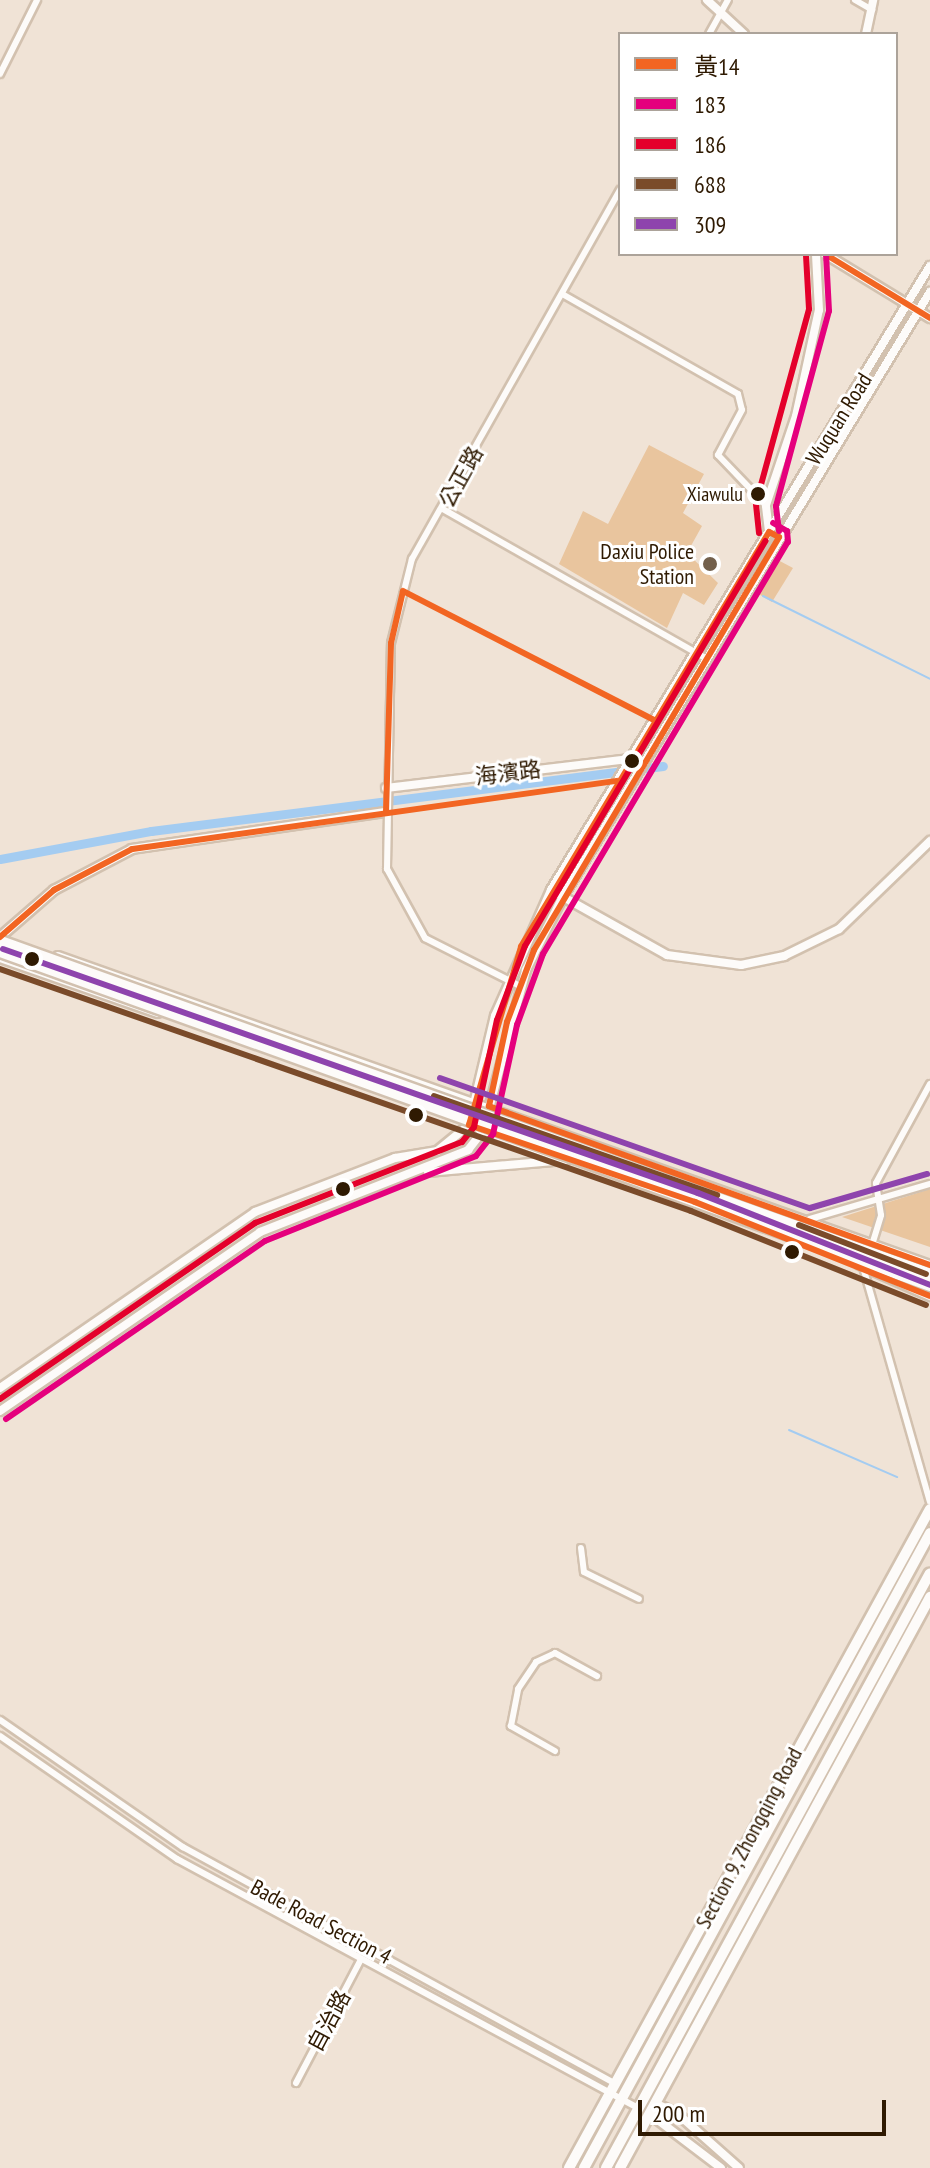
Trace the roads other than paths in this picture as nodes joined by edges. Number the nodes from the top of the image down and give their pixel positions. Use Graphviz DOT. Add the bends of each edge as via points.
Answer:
graph roads {
  1 [pos="37,0"];
  2 [pos="707,0"];
  3 [pos="728,0"];
  4 [pos="855,0"];
  5 [pos="873,5"];
  6 [pos="723,11"];
  7 [pos="710,32"];
  8 [pos="742,32"];
  9 [pos="866,32"];
  10 [pos="0,74"];
  11 [pos="618,194"];
  12 [pos="816,256"];
  13 [pos="828,256"];
  14 [pos="930,266"];
  15 [pos="930,292"];
  16 [pos="564,295"];
  17 [pos="909,304"];
  18 [pos="920,310"];
  19 [pos="930,318"];
  20 [pos="766,505"];
  21 [pos="443,509"];
  22 [pos="769,532"];
  23 [pos="779,537"];
  24 [pos="696,653"];
  25 [pos="707,659"];
  26 [pos="630,759"];
  27 [pos="386,788"];
  28 [pos="386,812"];
  29 [pos="930,841"];
  30 [pos="551,890"];
  31 [pos="563,896"];
  32 [pos="0,938"];
  33 [pos="0,951"];
  34 [pos="0,958"];
  35 [pos="507,981"];
  36 [pos="520,986"];
  37 [pos="930,1084"];
  38 [pos="474,1101"];
  39 [pos="489,1106"];
  40 [pos="469,1125"];
  41 [pos="483,1131"];
  42 [pos="565,1160"];
  43 [pos="420,1173"];
  44 [pos="930,1184"];
  45 [pos="881,1198"];
  46 [pos="810,1219"];
  47 [pos="873,1242"];
  48 [pos="930,1265"];
  49 [pos="863,1266"];
  50 [pos="930,1274"];
  51 [pos="930,1285"];
  52 [pos="930,1296"];
  53 [pos="0,1388"];
  54 [pos="0,1411"];
  55 [pos="930,1502"];
  56 [pos="930,1509"];
  57 [pos="930,1533"];
  58 [pos="581,1548"];
  59 [pos="930,1573"];
  60 [pos="930,1597"];
  61 [pos="639,1599"];
  62 [pos="597,1676"];
  63 [pos="0,1720"];
  64 [pos="0,1736"];
  65 [pos="555,1751"];
  66 [pos="183,1847"];
  67 [pos="177,1859"];
  68 [pos="361,1959"];
  69 [pos="469,2003"];
  70 [pos="462,2014"];
  71 [pos="296,2083"];
  72 [pos="616,2084"];
  73 [pos="609,2095"];
  74 [pos="625,2095"];
  75 [pos="643,2097"];
  76 [pos="638,2108"];
  77 [pos="653,2108"];
  78 [pos="569,2168"];
  79 [pos="584,2168"];
  80 [pos="606,2168"];
  81 [pos="620,2168"];
  82 [pos="721,2168"];
  83 [pos="739,2168"];
  1 -- 10 [label="street"];
  2 -- 6 [label="street"];
  3 -- 6 [label="street"];
  4 -- 5 [label="street"];
  5 -- 9 [label="street"];
  6 -- 7 [label="street"];
  6 -- 8 [label="street"];
  11 -- 16 [label="street, 公正路"];
  12 -- 20 [label="street" via="819,310 804,384"];
  13 -- 17 [label="street"];
  14 -- 17 [label="street, Wuquan Road"];
  15 -- 18 [label="street, Wuquan Road"];
  16 -- 20 [label="street" via="738,394 742,410 718,455"];
  16 -- 21 [label="street, 公正路"];
  17 -- 18 [label="street"];
  17 -- 22 [label="street, Wuquan Road"];
  18 -- 19 [label="street"];
  18 -- 23 [label="street, Wuquan Road"];
  20 -- 22 [label="street"];
  21 -- 24 [label="street"];
  21 -- 27 [label="street, 公正路" via="412,559 391,643"];
  22 -- 23 [label="street"];
  22 -- 24 [label="street, Wuquan Road"];
  23 -- 25 [label="street, Wuquan Road"];
  24 -- 25 [label="street"];
  24 -- 26 [label="street, Wuquan Road"];
  25 -- 31 [label="street, Wuquan Road"];
  26 -- 27 [label="street, 海濱路"];
  26 -- 30 [label="street, Wuquan Road"];
  27 -- 28 [label="street, 公正路"];
  28 -- 32 [label="street" via="132,849 54,890"];
  28 -- 35 [label="street" via="387,869 410,920 443,952"];
  29 -- 31 [label="street" via="839,929 784,956 741,965 667,955"];
  30 -- 31 [label="street"];
  30 -- 35 [label="street, Wuquan Road"];
  31 -- 36 [label="street, Wuquan Road"];
  32 -- 38 [label="street"];
  32 -- 50 [label="highway, bridge"];
  33 -- 51 [label="highway, bridge"];
  34 -- 40 [label="street"];
  35 -- 36 [label="street"];
  35 -- 38 [label="street, Wuquan Road"];
  36 -- 39 [label="street, Wuquan Road"];
  37 -- 45 [label="street" via="881,1171"];
  38 -- 39 [label="street"];
  38 -- 40 [label="street, Wuquan Road"];
  39 -- 41 [label="street, Wuquan Road"];
  39 -- 46 [label="street"];
  40 -- 41 [label="street"];
  40 -- 53 [label="street" via="437,1151 395,1158 255,1212"];
  41 -- 42 [label="street"];
  41 -- 43 [label="street" via="468,1150"];
  42 -- 43 [label="street"];
  42 -- 49 [label="street"];
  43 -- 54 [label="street" via="380,1180 260,1232"];
  44 -- 45 [label="street"];
  45 -- 46 [label="street"];
  45 -- 47 [label="street"];
  46 -- 47 [label="street"];
  47 -- 48 [label="street"];
  47 -- 49 [label="street"];
  49 -- 52 [label="street"];
  49 -- 55 [label="street"];
  56 -- 72 [label="main road, Section 9, Zhongqing Road"];
  57 -- 74 [label="main road, Section 9, Zhongqing Road"];
  58 -- 61 [label="street" via="584,1572"];
  59 -- 75 [label="main road, Section 9, Zhongqing Road"];
  60 -- 77 [label="main road, Section 9, Zhongqing Road"];
  62 -- 65 [label="street" via="555,1653 536,1662 518,1689 511,1726"];
  63 -- 66 [label="street, Bade Road Section 4"];
  64 -- 67 [label="street, Bade Road Section 4"];
  66 -- 67 [label="street"];
  66 -- 69 [label="street, Bade Road Section 4"];
  67 -- 68 [label="street, Bade Road Section 4"];
  68 -- 70 [label="street, Bade Road Section 4"];
  68 -- 71 [label="street, 自治路"];
  69 -- 70 [label="street"];
  69 -- 72 [label="street, Bade Road Section 4"];
  70 -- 73 [label="street, Bade Road Section 4"];
  72 -- 73 [label="main road, Section 9, Zhongqing Road"];
  72 -- 74 [label="street, Bade Road Section 4"];
  73 -- 74 [label="street, Bade Road Section 4"];
  73 -- 78 [label="main road, Section 9, Zhongqing Road"];
  74 -- 75 [label="street, Bade Road Section 4"];
  74 -- 76 [label="street, Bade Road Section 4"];
  74 -- 79 [label="main road, Section 9, Zhongqing Road"];
  75 -- 76 [label="main road, Section 9, Zhongqing Road"];
  75 -- 77 [label="street, Bade Road Section 4"];
  76 -- 77 [label="street, Bade Road Section 4"];
  76 -- 80 [label="main road, Section 9, Zhongqing Road"];
  77 -- 81 [label="main road, Section 9, Zhongqing Road"];
  77 -- 82 [label="street"];
  77 -- 83 [label="street" via="678,2114"];
}
